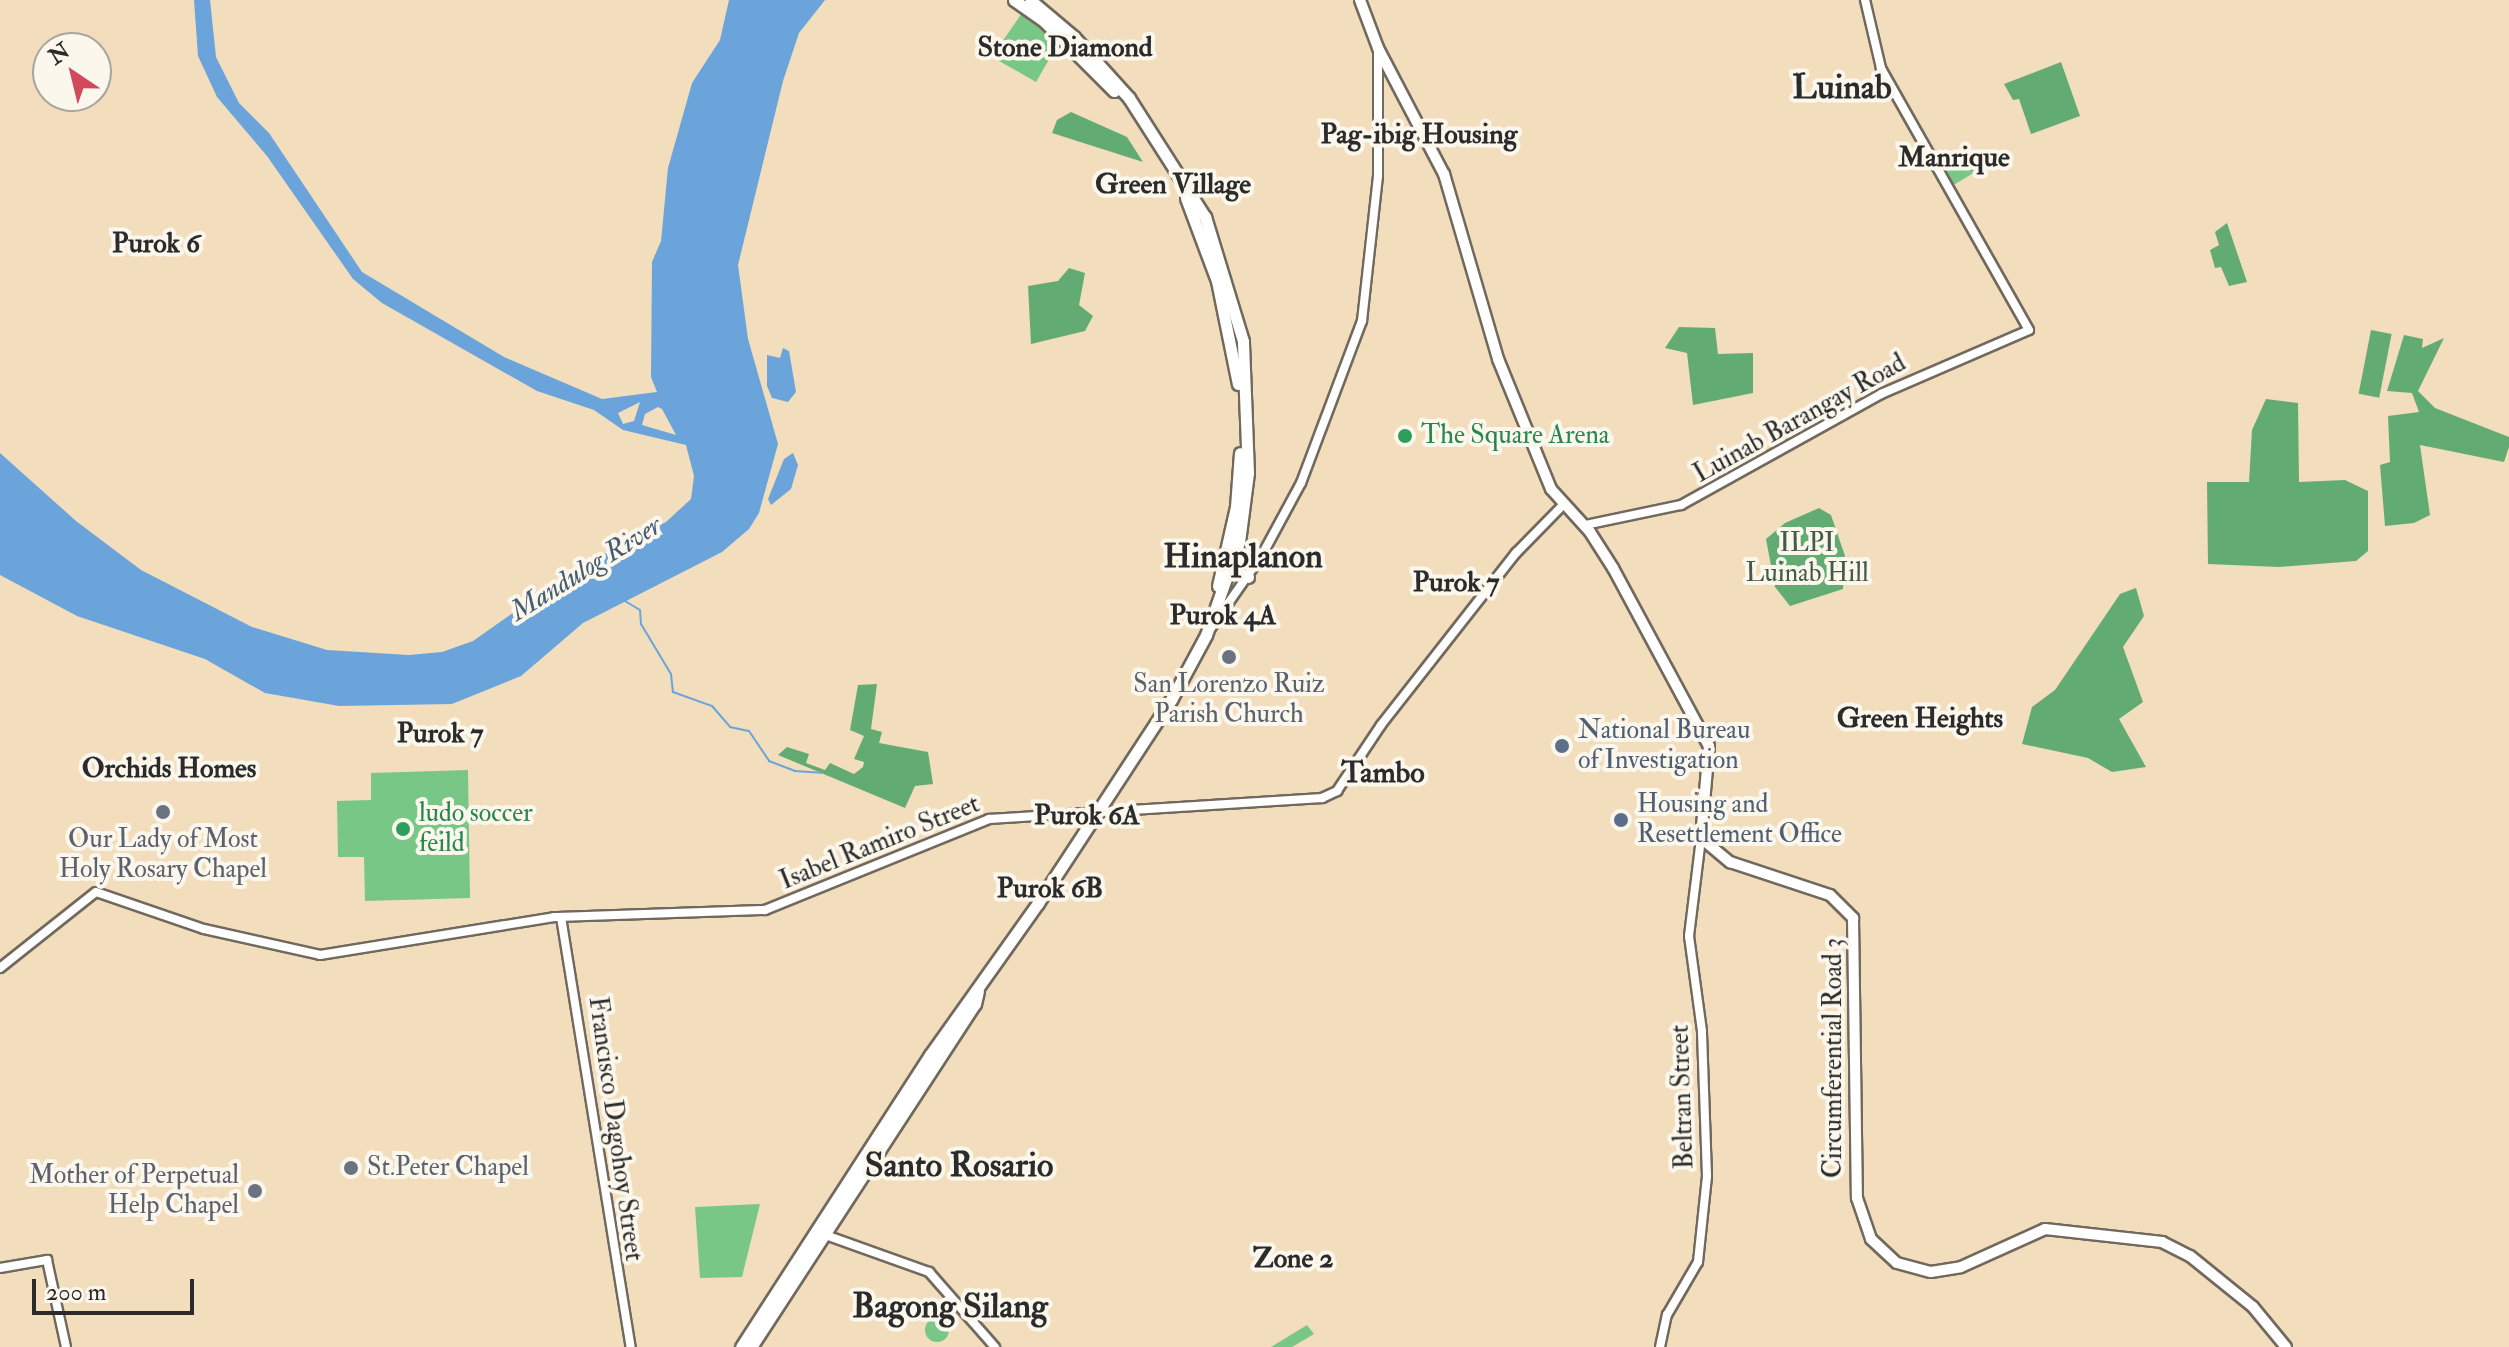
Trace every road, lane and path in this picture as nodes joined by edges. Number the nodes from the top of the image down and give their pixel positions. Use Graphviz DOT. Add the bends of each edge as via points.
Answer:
graph roads {
  1 [pos="1014,0"];
  2 [pos="1030,0"];
  3 [pos="1360,0"];
  4 [pos="1865,0"];
  5 [pos="1378,48"];
  6 [pos="1562,506"];
  7 [pos="1585,525"];
  8 [pos="1231,571"];
  9 [pos="1248,577"];
  10 [pos="1206,636"];
  11 [pos="1099,810"];
  12 [pos="1701,838"];
  13 [pos="557,917"];
  14 [pos="0,968"];
  15 [pos="978,991"];
  16 [pos="823,1234"];
  17 [pos="0,1268"];
  18 [pos="66,1347"];
  19 [pos="631,1347"];
  20 [pos="741,1347"];
  21 [pos="751,1347"];
  22 [pos="995,1347"];
  23 [pos="1660,1347"];
  24 [pos="2286,1347"];
  1 -- 10 [label="highway" via="1081,56 1139,120 1197,220 1217,281 1238,383 1239,471 1236,507"];
  2 -- 8 [label="highway" via="1074,37 1150,126 1202,212 1224,267 1243,341 1247,427 1247,506"];
  3 -- 5 [label="main road"];
  4 -- 7 [label="street, Luinab Barangay Road" via="1881,68 2029,330 1881,394 1681,505"];
  5 -- 6 [label="main road" via="1439,160 1508,385"];
  5 -- 9 [label="street" via="1378,176 1362,321 1301,483"];
  6 -- 7 [label="main road"];
  6 -- 11 [label="street, Isabel Ramiro Street" via="1516,553 1332,794"];
  7 -- 12 [label="main road" via="1709,746"];
  8 -- 9 [label="highway"];
  8 -- 10 [label="highway"];
  9 -- 10 [label="street"];
  10 -- 11 [label="highway"];
  11 -- 13 [label="street, Isabel Ramiro Street" via="989,819 753,912"];
  11 -- 15 [label="highway"];
  12 -- 23 [label="street, Beltran Street" via="1689,936 1702,1031 1707,1176 1698,1262 1667,1315"];
  12 -- 24 [label="main road, Circumferential Road 3" via="1730,862 1830,895 1853,918 1857,1198 1866,1230 1887,1257 1931,1272 1961,1267 2045,1229 2150,1239 2200,1264 2264,1316"];
  13 -- 14 [label="street, Isabel Ramiro Street" via="331,954 204,929 96,892"];
  13 -- 19 [label="street, Francisco Dagohoy Street"];
  15 -- 16 [label="highway" via="975,1004"];
  15 -- 20 [label="highway" via="930,1055"];
  16 -- 21 [label="highway"];
  16 -- 22 [label="street" via="929,1272"];
  17 -- 18 [label="street" via="47,1260"];
}
